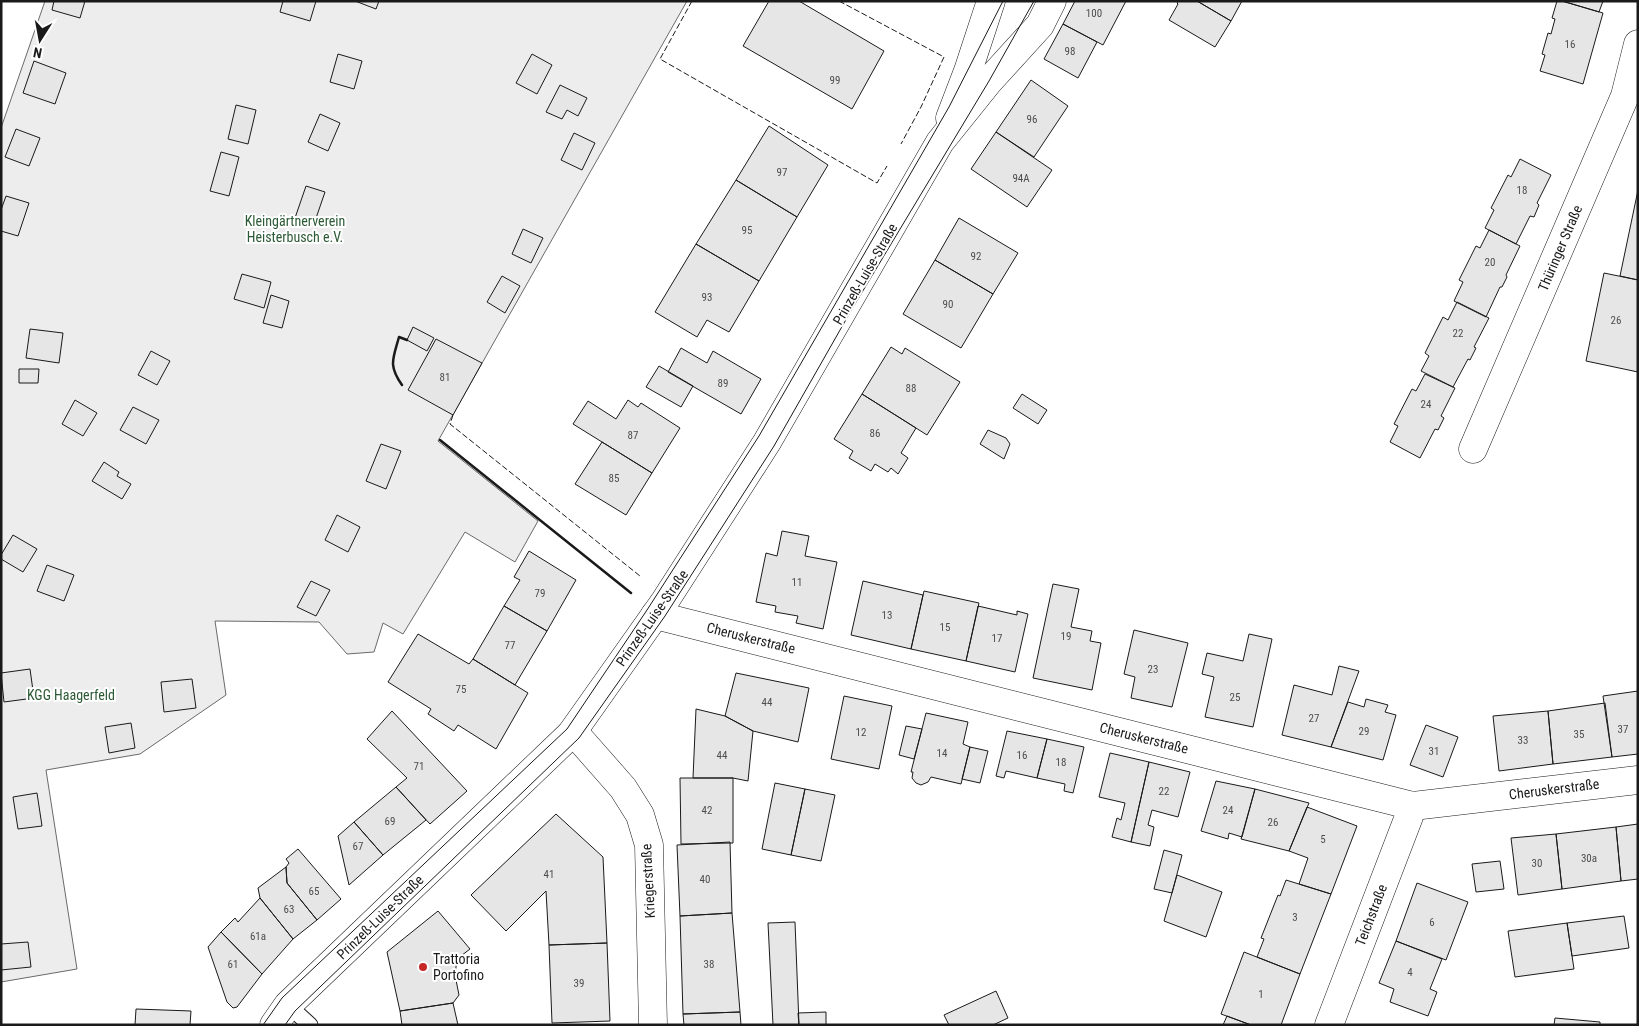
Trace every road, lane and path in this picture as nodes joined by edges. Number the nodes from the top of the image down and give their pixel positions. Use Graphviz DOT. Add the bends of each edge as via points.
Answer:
graph roads {
  1 [pos="991,1"];
  2 [pos="1052,1"];
  3 [pos="1638,44"];
  4 [pos="940,142"];
  5 [pos="1473,449"];
  6 [pos="655,615"];
  7 [pos="571,734"];
  8 [pos="1638,780"];
  9 [pos="1413,806"];
  10 [pos="281,1015"];
  11 [pos="310,1025"];
  12 [pos="653,1025"];
  13 [pos="1329,1025"];
  1 -- 4 [label="street, Prinzeß-Luise-Straße"];
  2 -- 4 [label="street, Prinzeß-Luise-Straße" via="1040,25"];
  3 -- 5 [label="street, Thüringer Straße" via="1626,96"];
  4 -- 6 [label="street, Prinzeß-Luise-Straße" via="767,442"];
  6 -- 7 [label="street, Prinzeß-Luise-Straße"];
  6 -- 9 [label="street, Cheruskerstraße"];
  7 -- 10 [label="street, Prinzeß-Luise-Straße"];
  7 -- 12 [label="street, Kriegerstraße" via="579,738 623,788 640,815 649,845"];
  8 -- 9 [label="street, Cheruskerstraße"];
  9 -- 13 [label="street, Teichstraße"];
  10 -- 11 [label="lane"];
}
